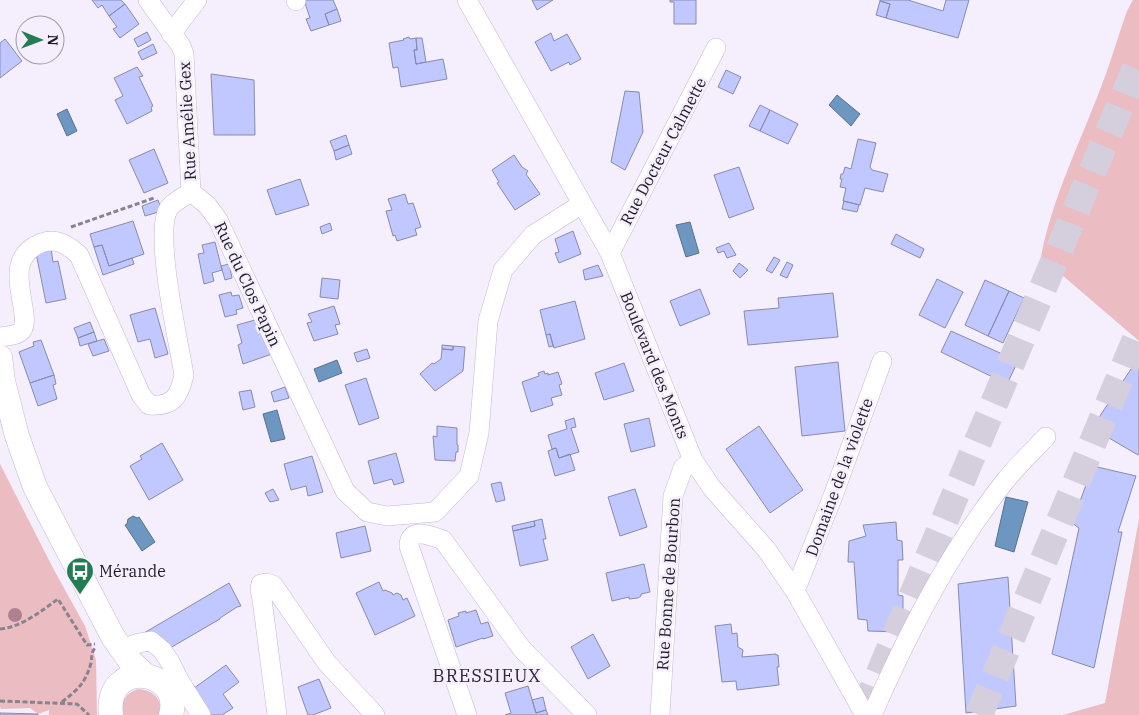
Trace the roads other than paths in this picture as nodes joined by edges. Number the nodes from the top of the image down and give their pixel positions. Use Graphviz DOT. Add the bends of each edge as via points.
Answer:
graph roads {
  1 [pos="148,0"];
  2 [pos="197,0"];
  3 [pos="467,0"];
  4 [pos="171,34"];
  5 [pos="716,48"];
  6 [pos="191,192"];
  7 [pos="582,204"];
  8 [pos="610,253"];
  9 [pos="0,337"];
  10 [pos="0,357"];
  11 [pos="882,361"];
  12 [pos="1046,437"];
  13 [pos="693,460"];
  14 [pos="408,514"];
  15 [pos="424,533"];
  16 [pos="795,591"];
  17 [pos="118,643"];
  18 [pos="145,675"];
  19 [pos="121,682"];
  20 [pos="173,711"];
  21 [pos="111,715"];
  22 [pos="201,715"];
  23 [pos="277,715"];
  24 [pos="376,715"];
  25 [pos="467,715"];
  26 [pos="588,715"];
  27 [pos="660,715"];
  28 [pos="865,715"];
  29 [pos="872,715"];
  1 -- 4 [label="street, Rue Amélie Gex"];
  2 -- 4 [label="street"];
  3 -- 7 [label="street, Boulevard des Monts"];
  4 -- 6 [label="street, Rue Amélie Gex" via="181,46 185,61"];
  5 -- 8 [label="street, Rue Docteur Calmette"];
  6 -- 9 [label="street" via="169,208 165,224 164,258 184,375 181,390 174,399 161,406 148,405 79,255 56,241 34,246 21,260 19,284 23,329 18,334"];
  6 -- 14 [label="street, Rue du Clos Papin" via="218,220 345,491 367,512 386,516"];
  7 -- 8 [label="street, Boulevard des Monts"];
  7 -- 14 [label="street, Rue du Clos Papin" via="532,236 503,270 488,321 479,434 469,476 435,512"];
  8 -- 13 [label="street, Boulevard des Monts"];
  10 -- 17 [label="main road" via="17,436 35,487"];
  11 -- 16 [label="street, Domaine de la violette"];
  12 -- 29 [label="street" via="1006,480 961,542 902,647"];
  13 -- 16 [label="street, Boulevard des Monts" via="712,488 766,549"];
  13 -- 27 [label="street, Rue Bonne de Bourbon" via="683,468 673,496"];
  14 -- 15 [label="street"];
  15 -- 25 [label="street" via="414,535 409,546"];
  15 -- 26 [label="street" via="443,540 522,649"];
  16 -- 28 [label="street, Boulevard des Monts"];
  17 -- 18 [label="main road" via="130,662"];
  17 -- 19 [label="main road"];
  17 -- 22 [label="street" via="151,641 162,650"];
  18 -- 19 [label="main road"];
  18 -- 20 [label="main road" via="164,684"];
  19 -- 21 [label="main road" via="112,696"];
  23 -- 24 [label="street" via="260,590 261,584 266,583 273,585 328,663"];
}
